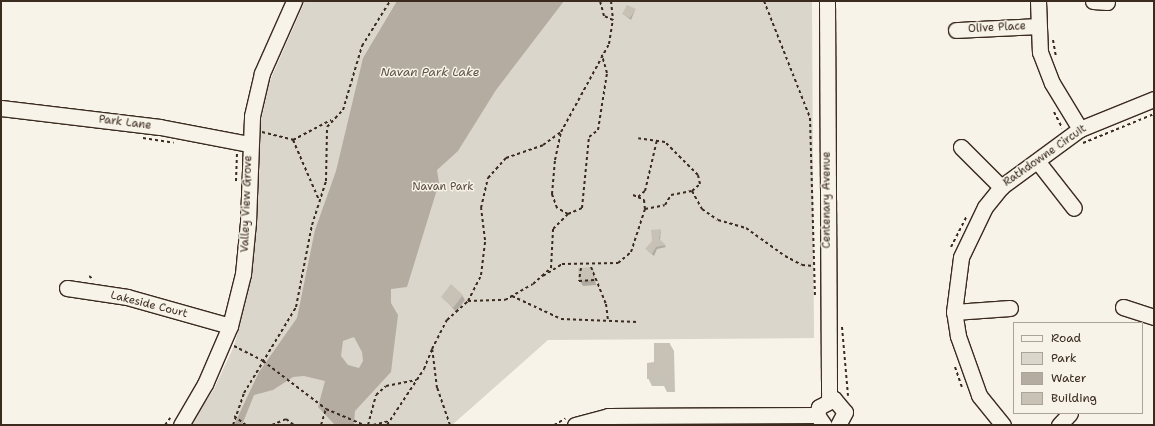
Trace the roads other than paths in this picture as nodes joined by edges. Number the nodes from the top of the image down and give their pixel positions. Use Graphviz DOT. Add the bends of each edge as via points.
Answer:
graph roads {
  1 [pos="294,1"];
  2 [pos="827,1"];
  3 [pos="1038,1"];
  4 [pos="1037,26"];
  5 [pos="956,30"];
  6 [pos="1154,99"];
  7 [pos="1,108"];
  8 [pos="1080,129"];
  9 [pos="245,138"];
  10 [pos="961,147"];
  11 [pos="1038,162"];
  12 [pos="1001,187"];
  13 [pos="1074,208"];
  14 [pos="67,288"];
  15 [pos="1123,307"];
  16 [pos="1010,308"];
  17 [pos="954,312"];
  18 [pos="1154,317"];
  19 [pos="230,326"];
  20 [pos="829,399"];
  21 [pos="1069,414"];
  22 [pos="177,419"];
  23 [pos="821,420"];
  24 [pos="575,425"];
  25 [pos="838,425"];
  26 [pos="1003,425"];
  27 [pos="1059,425"];
  1 -- 9 [label="street, Valley View Grove" via="262,73"];
  2 -- 20 [label="street, Centenary Avenue"];
  3 -- 4 [label="street"];
  4 -- 5 [label="street, Olive Place"];
  4 -- 8 [label="street" via="1040,52 1052,83"];
  6 -- 8 [label="street, Rathdowne Circuit"];
  7 -- 9 [label="street, Park Lane"];
  8 -- 11 [label="street, Rathdowne Circuit"];
  9 -- 19 [label="street, Valley View Grove" via="247,236 243,274"];
  10 -- 12 [label="street"];
  11 -- 12 [label="street, Rathdowne Circuit"];
  11 -- 13 [label="street"];
  12 -- 17 [label="street, Rathdowne Circuit" via="985,207 960,257"];
  14 -- 19 [label="street, Lakeside Court" via="127,297"];
  15 -- 18 [label="street"];
  16 -- 17 [label="street"];
  17 -- 26 [label="street, Rathdowne Circuit" via="969,374 979,395"];
  19 -- 22 [label="street, Valley View Grove" via="224,342"];
  20 -- 23 [label="street" via="819,406"];
  20 -- 25 [label="street" via="838,401 844,407 845,416"];
  21 -- 27 [label="street"];
  23 -- 24 [label="street" via="608,416"];
}
